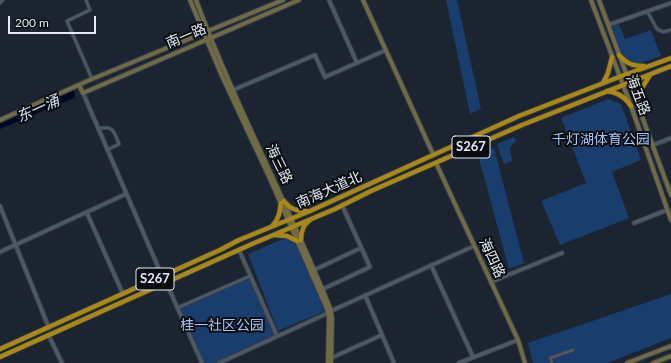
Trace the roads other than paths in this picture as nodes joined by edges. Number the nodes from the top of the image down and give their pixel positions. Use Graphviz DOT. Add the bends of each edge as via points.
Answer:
graph roads {
  1 [pos="3,0"];
  2 [pos="86,0"];
  3 [pos="190,0"];
  4 [pos="196,0"];
  5 [pos="283,0"];
  6 [pos="299,0"];
  7 [pos="329,0"];
  8 [pos="363,0"];
  9 [pos="591,0"];
  10 [pos="599,0"];
  11 [pos="0,3"];
  12 [pos="671,3"];
  13 [pos="647,11"];
  14 [pos="608,25"];
  15 [pos="671,30"];
  16 [pos="205,32"];
  17 [pos="208,39"];
  18 [pos="386,50"];
  19 [pos="619,55"];
  20 [pos="612,57"];
  21 [pos="671,58"];
  22 [pos="357,63"];
  23 [pos="649,66"];
  24 [pos="671,66"];
  25 [pos="652,73"];
  26 [pos="626,74"];
  27 [pos="619,77"];
  28 [pos="92,79"];
  29 [pos="629,82"];
  30 [pos="603,83"];
  31 [pos="79,85"];
  32 [pos="622,85"];
  33 [pos="233,90"];
  34 [pos="606,91"];
  35 [pos="83,93"];
  36 [pos="637,104"];
  37 [pos="631,106"];
  38 [pos="0,120"];
  39 [pos="98,129"];
  40 [pos="671,138"];
  41 [pos="653,145"];
  42 [pos="107,150"];
  43 [pos="433,154"];
  44 [pos="436,162"];
  45 [pos="126,194"];
  46 [pos="671,195"];
  47 [pos="282,202"];
  48 [pos="342,205"];
  49 [pos="0,206"];
  50 [pos="667,210"];
  51 [pos="310,211"];
  52 [pos="87,213"];
  53 [pos="313,218"];
  54 [pos="290,219"];
  55 [pos="671,220"];
  56 [pos="634,223"];
  57 [pos="270,227"];
  58 [pos="292,227"];
  59 [pos="273,235"];
  60 [pos="299,242"];
  61 [pos="15,245"];
  62 [pos="474,246"];
  63 [pos="361,248"];
  64 [pos="239,250"];
  65 [pos="0,252"];
  66 [pos="562,253"];
  67 [pos="431,266"];
  68 [pos="314,270"];
  69 [pos="162,276"];
  70 [pos="250,276"];
  71 [pos="166,282"];
  72 [pos="491,282"];
  73 [pos="322,289"];
  74 [pos="123,294"];
  75 [pos="365,295"];
  76 [pos="177,308"];
  77 [pos="330,312"];
  78 [pos="48,328"];
  79 [pos="382,335"];
  80 [pos="49,336"];
  81 [pos="277,336"];
  82 [pos="518,340"];
  83 [pos="671,346"];
  84 [pos="0,349"];
  85 [pos="573,350"];
  86 [pos="671,356"];
  87 [pos="0,357"];
  88 [pos="473,357"];
  89 [pos="331,358"];
  90 [pos="62,363"];
  91 [pos="202,363"];
  92 [pos="219,363"];
  93 [pos="329,363"];
  94 [pos="394,363"];
  95 [pos="459,363"];
  96 [pos="525,363"];
  97 [pos="552,363"];
  98 [pos="627,363"];
  99 [pos="653,363"];
  1 -- 11 [label="street"];
  2 -- 28 [label="street" via="90,10 67,21"];
  3 -- 16 [label="main road, 海三路"];
  4 -- 16 [label="main road, 海三路"];
  5 -- 16 [label="main road, 南一路"];
  6 -- 17 [label="main road, 南一路"];
  7 -- 22 [label="street"];
  8 -- 18 [label="main road"];
  9 -- 20 [label="main road, 海五路"];
  10 -- 14 [label="main road"];
  12 -- 13 [label="street"];
  13 -- 14 [label="street"];
  13 -- 15 [label="street" via="657,29 664,32"];
  14 -- 19 [label="main road"];
  16 -- 17 [label="main road, 海三路"];
  16 -- 28 [label="main road, 南一路"];
  17 -- 33 [label="main road, 海三路"];
  17 -- 35 [label="main road, 南一路"];
  17 -- 47 [label="main road, 海三路"];
  18 -- 22 [label="street"];
  18 -- 43 [label="main road"];
  19 -- 23 [label="highway" via="635,66"];
  19 -- 26 [label="main road"];
  20 -- 27 [label="main road, 海五路"];
  20 -- 30 [label="highway"];
  21 -- 23 [label="highway, 南海大道北"];
  22 -- 33 [label="street" via="325,77 316,55"];
  23 -- 26 [label="highway, 南海大道北"];
  24 -- 25 [label="highway, 南海大道北 / S267"];
  25 -- 29 [label="highway, 南海大道北 / S267"];
  25 -- 36 [label="highway" via="643,85"];
  26 -- 27 [label="highway, 南海大道北"];
  26 -- 29 [label="main road"];
  27 -- 30 [label="highway, 南海大道北"];
  27 -- 32 [label="main road, 海五路"];
  28 -- 31 [label="main road, 南一路"];
  29 -- 32 [label="highway, 南海大道北 / S267"];
  29 -- 36 [label="main road"];
  30 -- 43 [label="highway, 南海大道北 / S267"];
  31 -- 35 [label="main road"];
  31 -- 38 [label="main road, 南一路"];
  32 -- 34 [label="highway, 南海大道北 / S267"];
  32 -- 37 [label="main road, 海五路"];
  33 -- 47 [label="main road, 海三路"];
  34 -- 37 [label="highway" via="621,95"];
  34 -- 44 [label="highway, 南海大道北 / S267"];
  35 -- 39 [label="street"];
  36 -- 41 [label="main road"];
  37 -- 50 [label="main road, 海五路"];
  39 -- 42 [label="street"];
  39 -- 42 [label="street" via="108,127 113,130 119,144"];
  40 -- 41 [label="street"];
  41 -- 46 [label="main road"];
  42 -- 45 [label="street"];
  43 -- 51 [label="highway, 南海大道北 / S267"];
  44 -- 48 [label="highway, 南海大道北 / S267"];
  44 -- 62 [label="main road, 海四路"];
  45 -- 52 [label="street"];
  45 -- 69 [label="street"];
  47 -- 51 [label="highway" via="295,210"];
  47 -- 54 [label="main road, 海三路"];
  47 -- 57 [label="highway" via="276,222"];
  48 -- 53 [label="highway, 南海大道北 / S267"];
  48 -- 63 [label="street"];
  49 -- 61 [label="street"];
  50 -- 55 [label="main road, 海五路"];
  50 -- 56 [label="street"];
  51 -- 54 [label="highway, 南海大道北 / S267"];
  52 -- 61 [label="street"];
  52 -- 74 [label="street"];
  53 -- 58 [label="highway, 南海大道北 / S267"];
  53 -- 60 [label="highway" via="304,226"];
  54 -- 57 [label="highway, 南海大道北 / S267"];
  54 -- 58 [label="main road, 海三路"];
  57 -- 69 [label="highway, 南海大道北 / S267"];
  58 -- 59 [label="highway, 南海大道北 / S267"];
  58 -- 60 [label="main road, 海三路"];
  59 -- 60 [label="highway" via="287,236"];
  59 -- 64 [label="highway, 南海大道北 / S267"];
  60 -- 68 [label="main road"];
  60 -- 77 [label="main road"];
  61 -- 65 [label="street"];
  61 -- 78 [label="street"];
  62 -- 67 [label="street"];
  62 -- 72 [label="main road, 海四路"];
  63 -- 68 [label="street"];
  63 -- 73 [label="street" via="370,267"];
  64 -- 70 [label="street"];
  64 -- 71 [label="highway, 南海大道北 / S267"];
  66 -- 72 [label="street"];
  67 -- 75 [label="street"];
  67 -- 88 [label="street"];
  68 -- 73 [label="main road"];
  69 -- 74 [label="highway, 南海大道北 / S267"];
  70 -- 76 [label="street"];
  70 -- 81 [label="street"];
  71 -- 76 [label="street"];
  71 -- 80 [label="highway, 南海大道北 / S267"];
  72 -- 82 [label="main road, 海四路"];
  73 -- 77 [label="main road"];
  74 -- 78 [label="highway, 南海大道北 / S267"];
  75 -- 77 [label="street"];
  75 -- 79 [label="street"];
  76 -- 91 [label="street"];
  77 -- 81 [label="street"];
  77 -- 89 [label="main road"];
  77 -- 93 [label="main road"];
  78 -- 84 [label="highway, 南海大道北 / S267"];
  79 -- 89 [label="street"];
  79 -- 94 [label="street"];
  80 -- 87 [label="highway, 南海大道北 / S267"];
  80 -- 90 [label="street"];
  81 -- 92 [label="street"];
  82 -- 88 [label="street"];
  82 -- 96 [label="main road, 海四路"];
  83 -- 98 [label="main road"];
  85 -- 97 [label="street" via="550,358"];
  86 -- 99 [label="main road"];
  88 -- 95 [label="street"];
  89 -- 93 [label="main road"];
}
